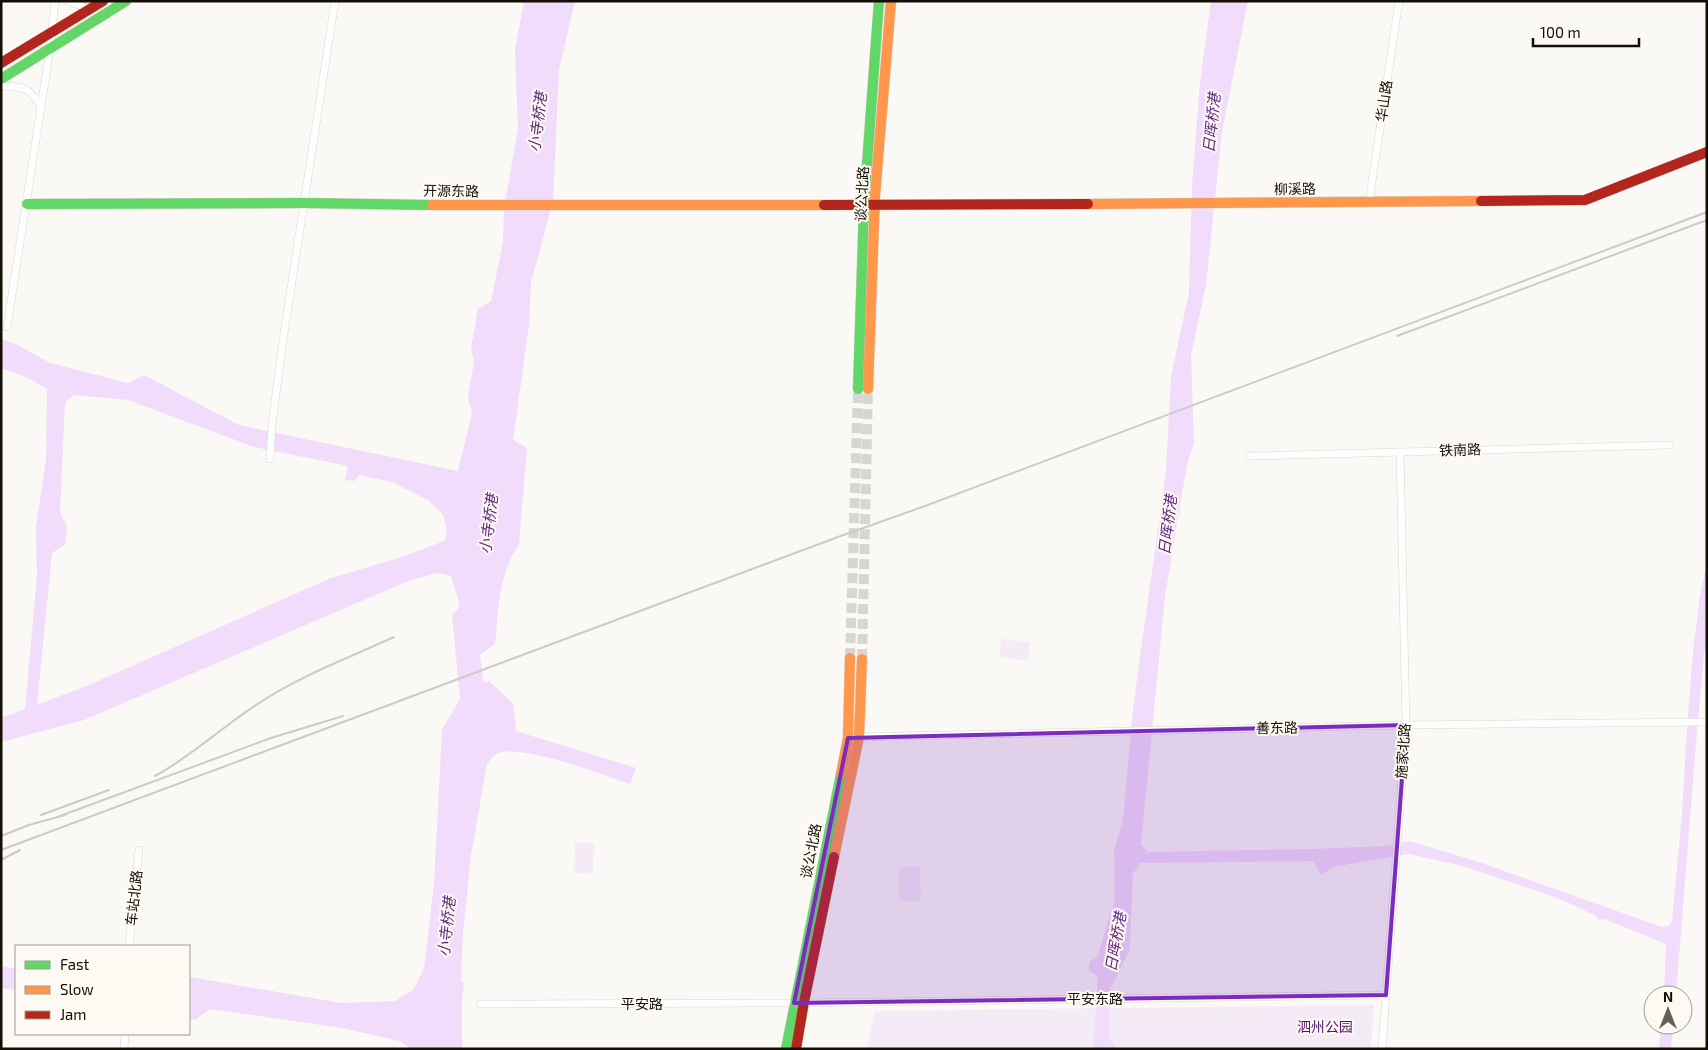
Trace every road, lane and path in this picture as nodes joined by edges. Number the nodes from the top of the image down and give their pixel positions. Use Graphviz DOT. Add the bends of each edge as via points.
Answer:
graph roads {
  1 [pos="55,1"];
  2 [pos="68,1"];
  3 [pos="103,1"];
  4 [pos="126,1"];
  5 [pos="335,1"];
  6 [pos="879,1"];
  7 [pos="891,1"];
  8 [pos="1398,1"];
  9 [pos="91,9"];
  10 [pos="51,33"];
  11 [pos="50,49"];
  12 [pos="1,63"];
  13 [pos="1,80"];
  14 [pos="1,86"];
  15 [pos="41,106"];
  16 [pos="1707,152"];
  17 [pos="304,202"];
  18 [pos="1369,202"];
  19 [pos="27,204"];
  20 [pos="870,205"];
  21 [pos="8,327"];
  22 [pos="863,389"];
  23 [pos="1670,445"];
  24 [pos="1400,452"];
  25 [pos="1249,456"];
  26 [pos="270,459"];
  27 [pos="850,658"];
  28 [pos="862,659"];
  29 [pos="1707,722"];
  30 [pos="1406,725"];
  31 [pos="859,737"];
  32 [pos="848,738"];
  33 [pos="139,850"];
  34 [pos="129,945"];
  35 [pos="1386,995"];
  36 [pos="799,1002"];
  37 [pos="480,1004"];
  38 [pos="125,1035"];
  39 [pos="124,1049"];
  40 [pos="786,1049"];
  41 [pos="796,1049"];
  42 [pos="1382,1049"];
  1 -- 10 [label="street"];
  2 -- 9 [label="street"];
  3 -- 9 [label="main road"];
  4 -- 11 [label="main road"];
  5 -- 17 [label="street"];
  6 -- 20 [label="main road, 谈公北路"];
  7 -- 20 [label="main road, 谈公北路"];
  8 -- 18 [label="street, 华山路"];
  9 -- 10 [label="main road"];
  10 -- 11 [label="street"];
  10 -- 12 [label="main road"];
  11 -- 13 [label="main road"];
  11 -- 15 [label="street"];
  14 -- 15 [label="street" via="20,86"];
  15 -- 19 [label="street"];
  16 -- 18 [label="main road, 柳溪路" via="1585,200"];
  17 -- 19 [label="main road, 开源东路"];
  17 -- 20 [label="main road, 开源东路" via="484,206"];
  17 -- 26 [label="street" via="272,424"];
  18 -- 20 [label="main road, 柳溪路"];
  19 -- 21 [label="street"];
  20 -- 22 [label="main road, 谈公北路"];
  23 -- 24 [label="street, 铁南路"];
  24 -- 25 [label="street, 铁南路"];
  24 -- 30 [label="street, 施家北路"];
  27 -- 32 [label="main road, 谈公北路"];
  28 -- 31 [label="main road, 谈公北路"];
  29 -- 30 [label="street, 善东路"];
  30 -- 31 [label="street, 善东路"];
  30 -- 35 [label="street, 施家北路"];
  31 -- 32 [label="street, 善东路"];
  31 -- 36 [label="main road, 谈公北路"];
  32 -- 36 [label="main road, 谈公北路"];
  33 -- 34 [label="street, 车站北路"];
  35 -- 36 [label="street, 平安东路"];
  35 -- 42 [label="street, 施家北路"];
  36 -- 37 [label="street, 平安路"];
  36 -- 40 [label="main road, 谈公北路"];
  36 -- 41 [label="main road, 谈公北路"];
  38 -- 39 [label="street"];
}
